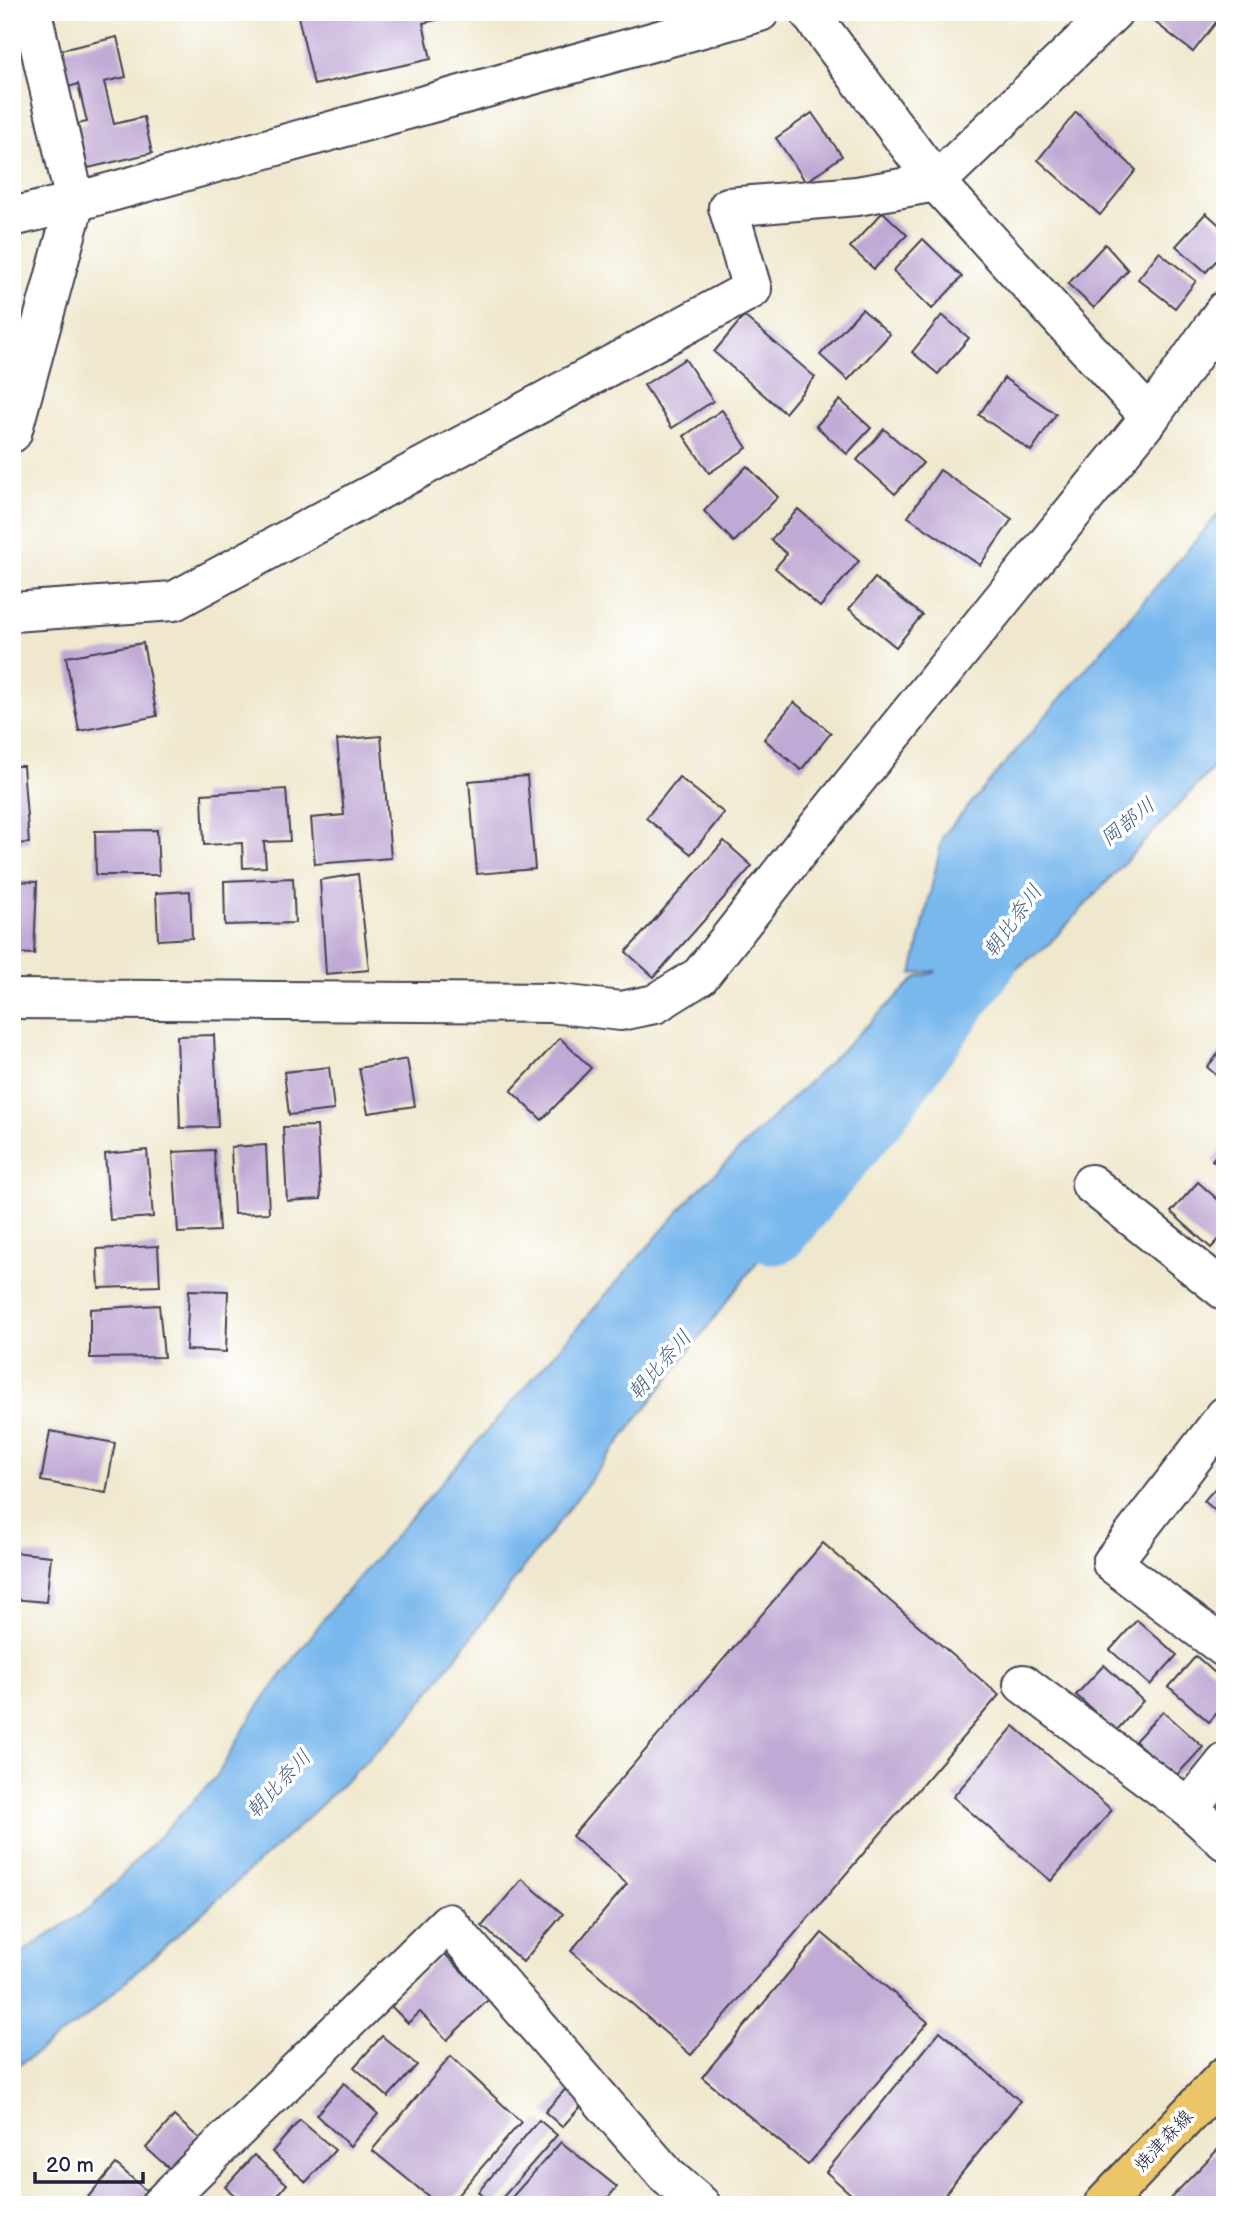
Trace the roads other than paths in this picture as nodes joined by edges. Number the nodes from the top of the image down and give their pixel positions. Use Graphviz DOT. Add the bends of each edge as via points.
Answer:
graph roads {
  1 [pos="32,12"];
  2 [pos="760,12"];
  3 [pos="809,12"];
  4 [pos="1114,12"];
  5 [pos="936,182"];
  6 [pos="75,202"];
  7 [pos="12,216"];
  8 [pos="1225,310"];
  9 [pos="1150,417"];
  10 [pos="12,433"];
  11 [pos="12,612"];
  12 [pos="13,1002"];
  13 [pos="1091,1184"];
  14 [pos="1225,1291"];
  15 [pos="1224,1419"];
  16 [pos="1225,1648"];
  17 [pos="1023,1684"];
  18 [pos="1225,1763"];
  19 [pos="1189,1808"];
  20 [pos="1225,1841"];
  21 [pos="1225,2076"];
  22 [pos="160,2205"];
  23 [pos="701,2205"];
  24 [pos="1103,2205"];
  1 -- 6 [label="street"];
  2 -- 6 [label="street"];
  3 -- 5 [label="street"];
  4 -- 5 [label="street"];
  5 -- 9 [label="street"];
  5 -- 11 [label="street" via="857,196 728,207 752,289 174,601"];
  6 -- 7 [label="street"];
  6 -- 10 [label="street"];
  8 -- 9 [label="street"];
  9 -- 12 [label="street" via="700,976 655,1003 621,1011 551,1003"];
  13 -- 14 [label="street"];
  15 -- 16 [label="street" via="1112,1563"];
  17 -- 19 [label="street"];
  18 -- 19 [label="street"];
  19 -- 20 [label="street"];
  21 -- 24 [label="main road, 焼津森線"];
  22 -- 23 [label="street" via="448,1923 667,2176"];
}
